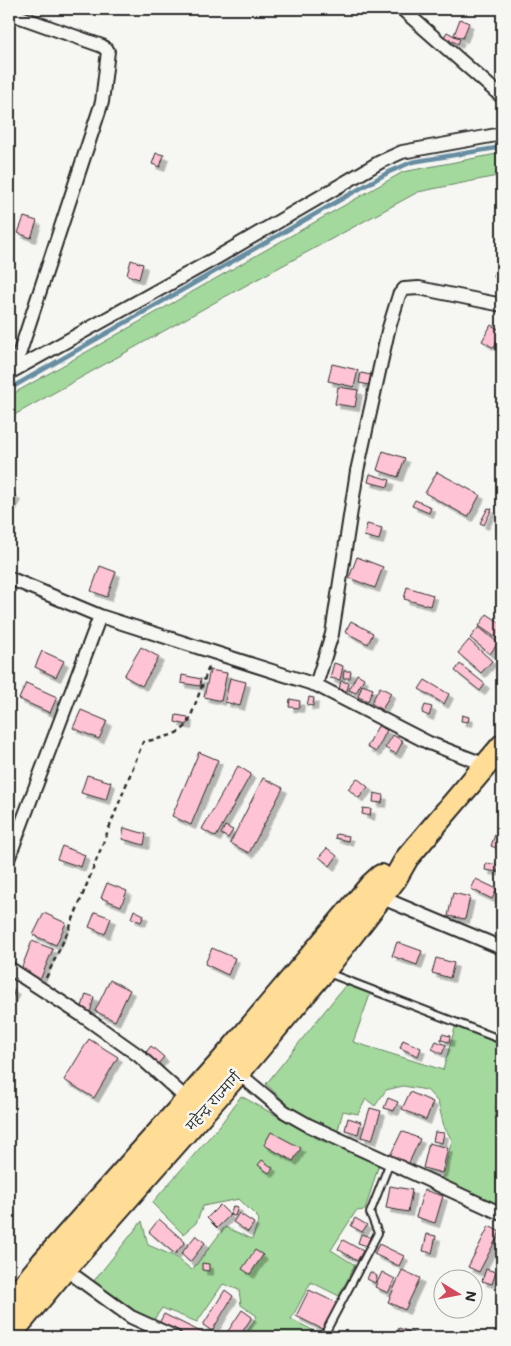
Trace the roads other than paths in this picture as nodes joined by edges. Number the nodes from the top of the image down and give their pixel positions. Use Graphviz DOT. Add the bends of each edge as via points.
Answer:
graph roads {
  1 [pos="402,9"];
  2 [pos="9,13"];
  3 [pos="502,97"];
  4 [pos="502,134"];
  5 [pos="502,305"];
  6 [pos="11,372"];
  7 [pos="9,578"];
  8 [pos="100,616"];
  9 [pos="316,685"];
  10 [pos="502,746"];
  11 [pos="486,765"];
  12 [pos="9,857"];
  13 [pos="407,858"];
  14 [pos="380,897"];
  15 [pos="502,948"];
  16 [pos="9,968"];
  17 [pos="324,971"];
  18 [pos="502,1040"];
  19 [pos="238,1073"];
  20 [pos="186,1100"];
  21 [pos="390,1162"];
  22 [pos="502,1214"];
  23 [pos="65,1269"];
  24 [pos="9,1303"];
  25 [pos="9,1336"];
  26 [pos="176,1337"];
  27 [pos="323,1337"];
  1 -- 3 [label="street"];
  2 -- 6 [label="street" via="102,46 108,51 102,102"];
  4 -- 6 [label="street" via="402,152 380,162"];
  5 -- 9 [label="street" via="419,288 404,289 399,295 357,471 332,634"];
  7 -- 8 [label="street"];
  8 -- 9 [label="street"];
  8 -- 12 [label="street"];
  9 -- 11 [label="street" via="428,743"];
  10 -- 11 [label="highway, महेन्द्र राज्मार्ग्"];
  11 -- 13 [label="highway, महेन्द्र राज्मार्ग्"];
  13 -- 14 [label="highway, महेन्द्र राज्मार्ग्"];
  13 -- 20 [label="highway, महेन्द्र राज्मार्ग्" via="371,885"];
  14 -- 15 [label="street"];
  14 -- 17 [label="highway, महेन्द्र राज्मार्ग्"];
  16 -- 20 [label="street" via="138,1056"];
  17 -- 18 [label="lane"];
  17 -- 19 [label="highway, महेन्द्र राज्मार्ग्"];
  19 -- 21 [label="street" via="284,1112"];
  19 -- 23 [label="highway, महेन्द्र राज्मार्ग्"];
  20 -- 24 [label="highway, महेन्द्र राज्मार्ग्"];
  21 -- 22 [label="street"];
  21 -- 27 [label="lane" via="370,1213 378,1233"];
  23 -- 25 [label="highway, महेन्द्र राज्मार्ग्"];
  23 -- 26 [label="street" via="130,1317"];
}
